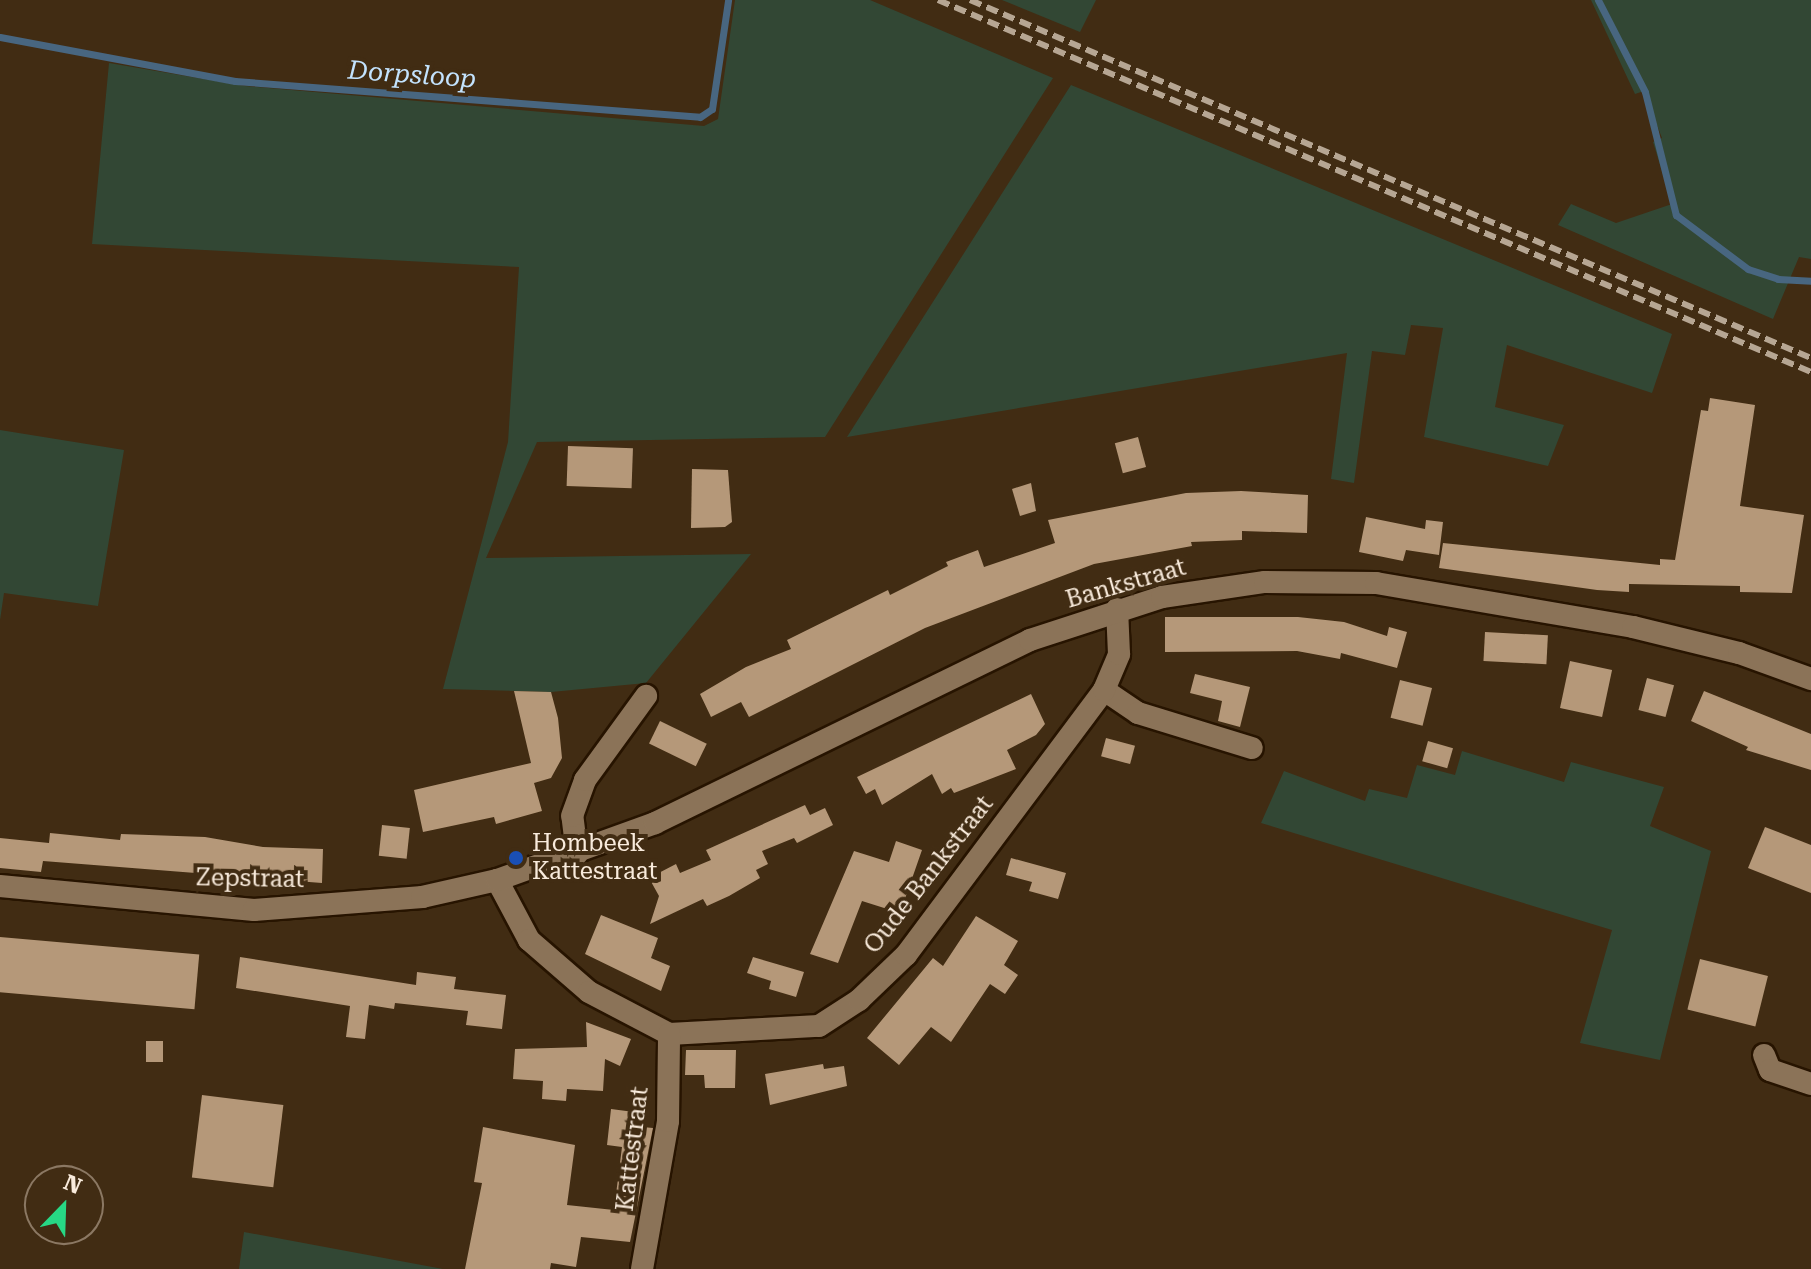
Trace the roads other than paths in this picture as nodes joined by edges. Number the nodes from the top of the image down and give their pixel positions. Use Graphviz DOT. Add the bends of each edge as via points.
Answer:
graph roads {
  1 [pos="1117,609"];
  2 [pos="1811,679"];
  3 [pos="1104,690"];
  4 [pos="646,696"];
  5 [pos="1252,748"];
  6 [pos="577,854"];
  7 [pos="497,880"];
  8 [pos="0,886"];
  9 [pos="669,1034"];
  10 [pos="1764,1055"];
  11 [pos="1800,1080"];
  12 [pos="642,1269"];
  1 -- 2 [label="street, Bankstraat" via="1265,582 1376,583 1685,637"];
  1 -- 3 [label="street, Oude Bankstraat" via="1119,654"];
  1 -- 6 [label="street, Bankstraat" via="1030,640 655,823"];
  3 -- 5 [label="street" via="1138,713"];
  3 -- 9 [label="street, Oude Bankstraat" via="906,955 859,1000 819,1026"];
  4 -- 6 [label="street" via="585,780 572,816"];
  6 -- 7 [label="street, Bankstraat"];
  7 -- 8 [label="street, Zepstraat" via="422,897 254,910"];
  7 -- 9 [label="street" via="529,940 589,992"];
  9 -- 12 [label="street, Kattestraat" via="668,1121"];
  10 -- 11 [label="street" via="1770,1070"];
}
